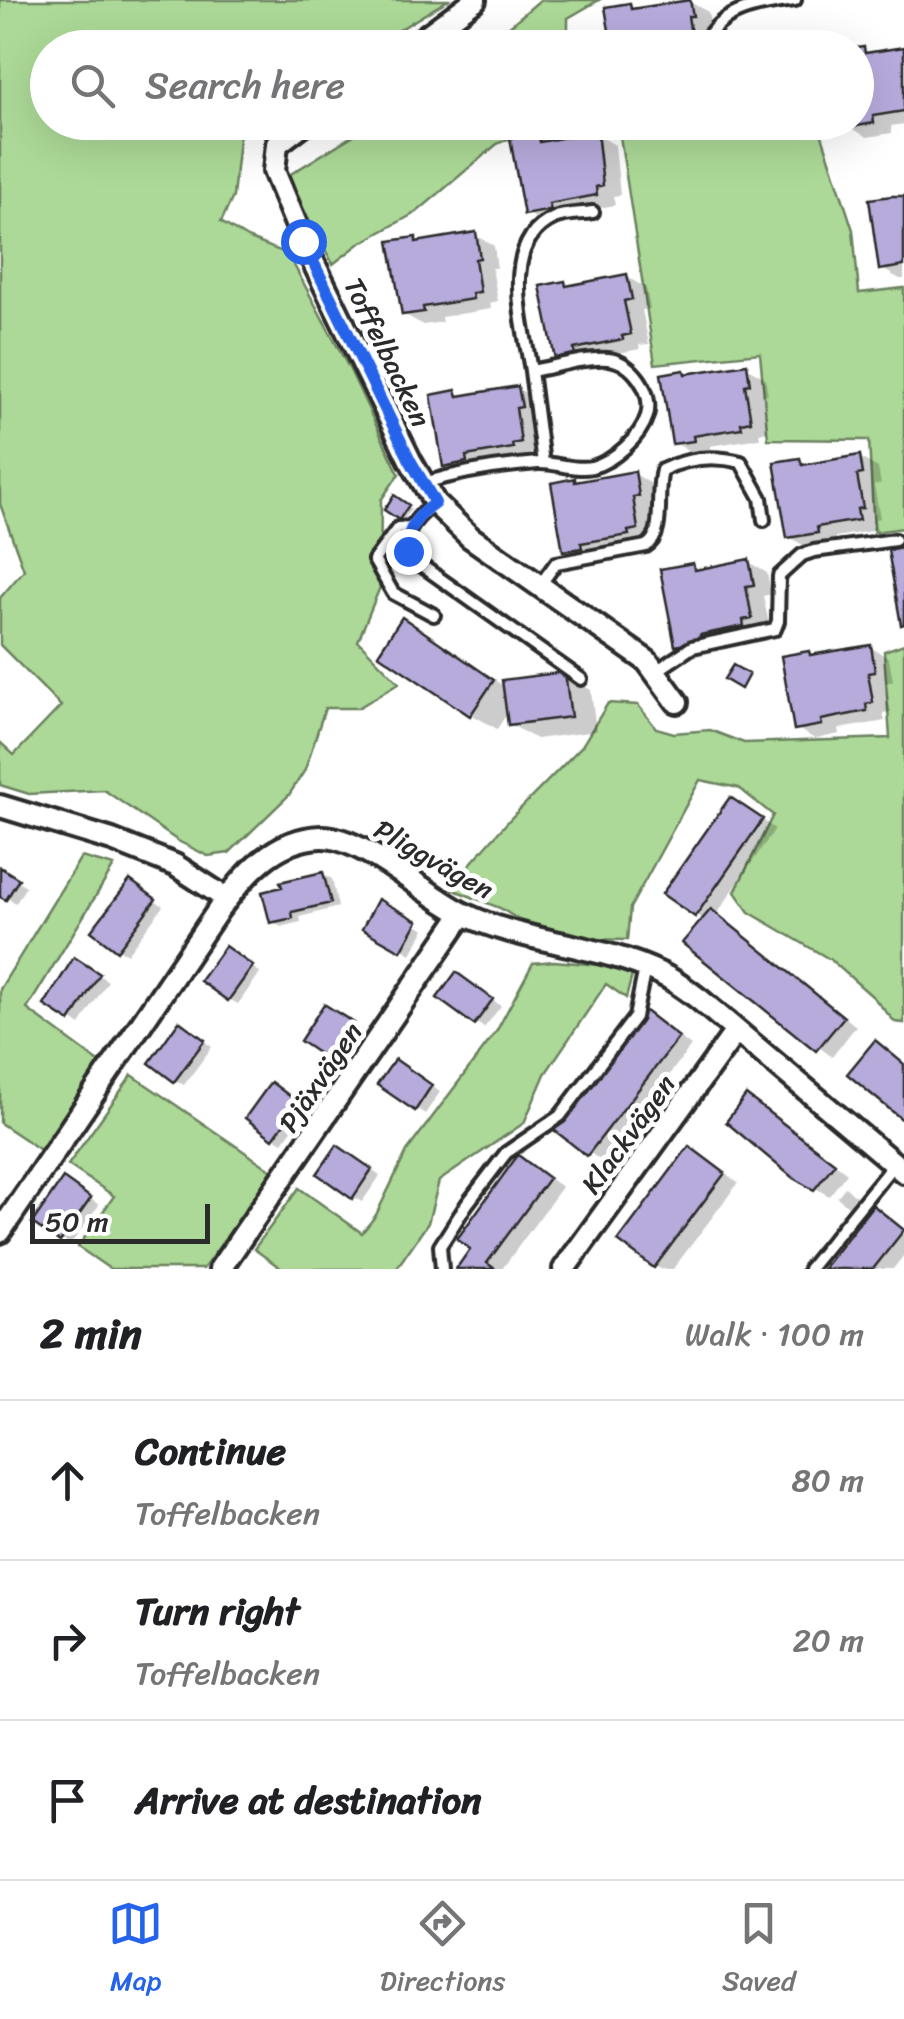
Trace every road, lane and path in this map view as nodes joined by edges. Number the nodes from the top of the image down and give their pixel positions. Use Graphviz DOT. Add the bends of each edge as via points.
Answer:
graph roads {
  1 [pos="475,0"];
  2 [pos="796,0"];
  3 [pos="434,30"];
  4 [pos="712,30"];
  5 [pos="282,140"];
  6 [pos="594,212"];
  7 [pos="532,371"];
  8 [pos="542,463"];
  9 [pos="423,483"];
  10 [pos="435,503"];
  11 [pos="764,520"];
  12 [pos="412,527"];
  13 [pos="895,540"];
  14 [pos="540,585"];
  15 [pos="434,615"];
  16 [pos="656,672"];
  17 [pos="581,678"];
  18 [pos="677,702"];
  19 [pos="0,806"];
  20 [pos="227,899"];
  21 [pos="463,914"];
  22 [pos="645,967"];
  23 [pos="736,1030"];
  24 [pos="899,1168"];
  25 [pos="0,1232"];
  26 [pos="220,1269"];
  27 [pos="442,1269"];
  28 [pos="564,1269"];
  29 [pos="809,1269"];
  1 -- 3 [label="street"];
  2 -- 4 [label="lane" via="758,5"];
  5 -- 9 [label="street, Toffelbacken" via="274,171"];
  6 -- 7 [label="lane" via="542,225 521,262 518,285"];
  7 -- 8 [label="lane"];
  7 -- 8 [label="lane" via="608,359 637,375 647,399 648,414 637,433 609,459 578,468"];
  8 -- 9 [label="lane"];
  9 -- 10 [label="street, Toffelbacken"];
  10 -- 12 [label="lane"];
  10 -- 14 [label="street, Toffelbacken" via="470,537"];
  11 -- 14 [label="lane" via="761,498 740,462 682,460 662,470 655,541 556,563"];
  12 -- 15 [label="lane" via="398,528 374,560 392,593"];
  12 -- 17 [label="lane" via="408,551 418,563"];
  13 -- 16 [label="lane" via="802,555 779,576 775,629 692,647"];
  14 -- 16 [label="street, Toffelbacken"];
  16 -- 18 [label="street, Toffelbacken"];
  19 -- 20 [label="street" via="174,865"];
  20 -- 21 [label="street, Pliggvägen" via="281,846 332,837"];
  20 -- 25 [label="street, Pliggvägen"];
  21 -- 22 [label="street, Pliggvägen"];
  21 -- 26 [label="street, Pjäxvägen"];
  22 -- 23 [label="street, Pliggvägen"];
  22 -- 27 [label="lane" via="636,1017 560,1116 506,1153 446,1232"];
  23 -- 24 [label="street, Pliggvägen"];
  23 -- 28 [label="street, Klackvägen"];
  24 -- 29 [label="lane"];
}
